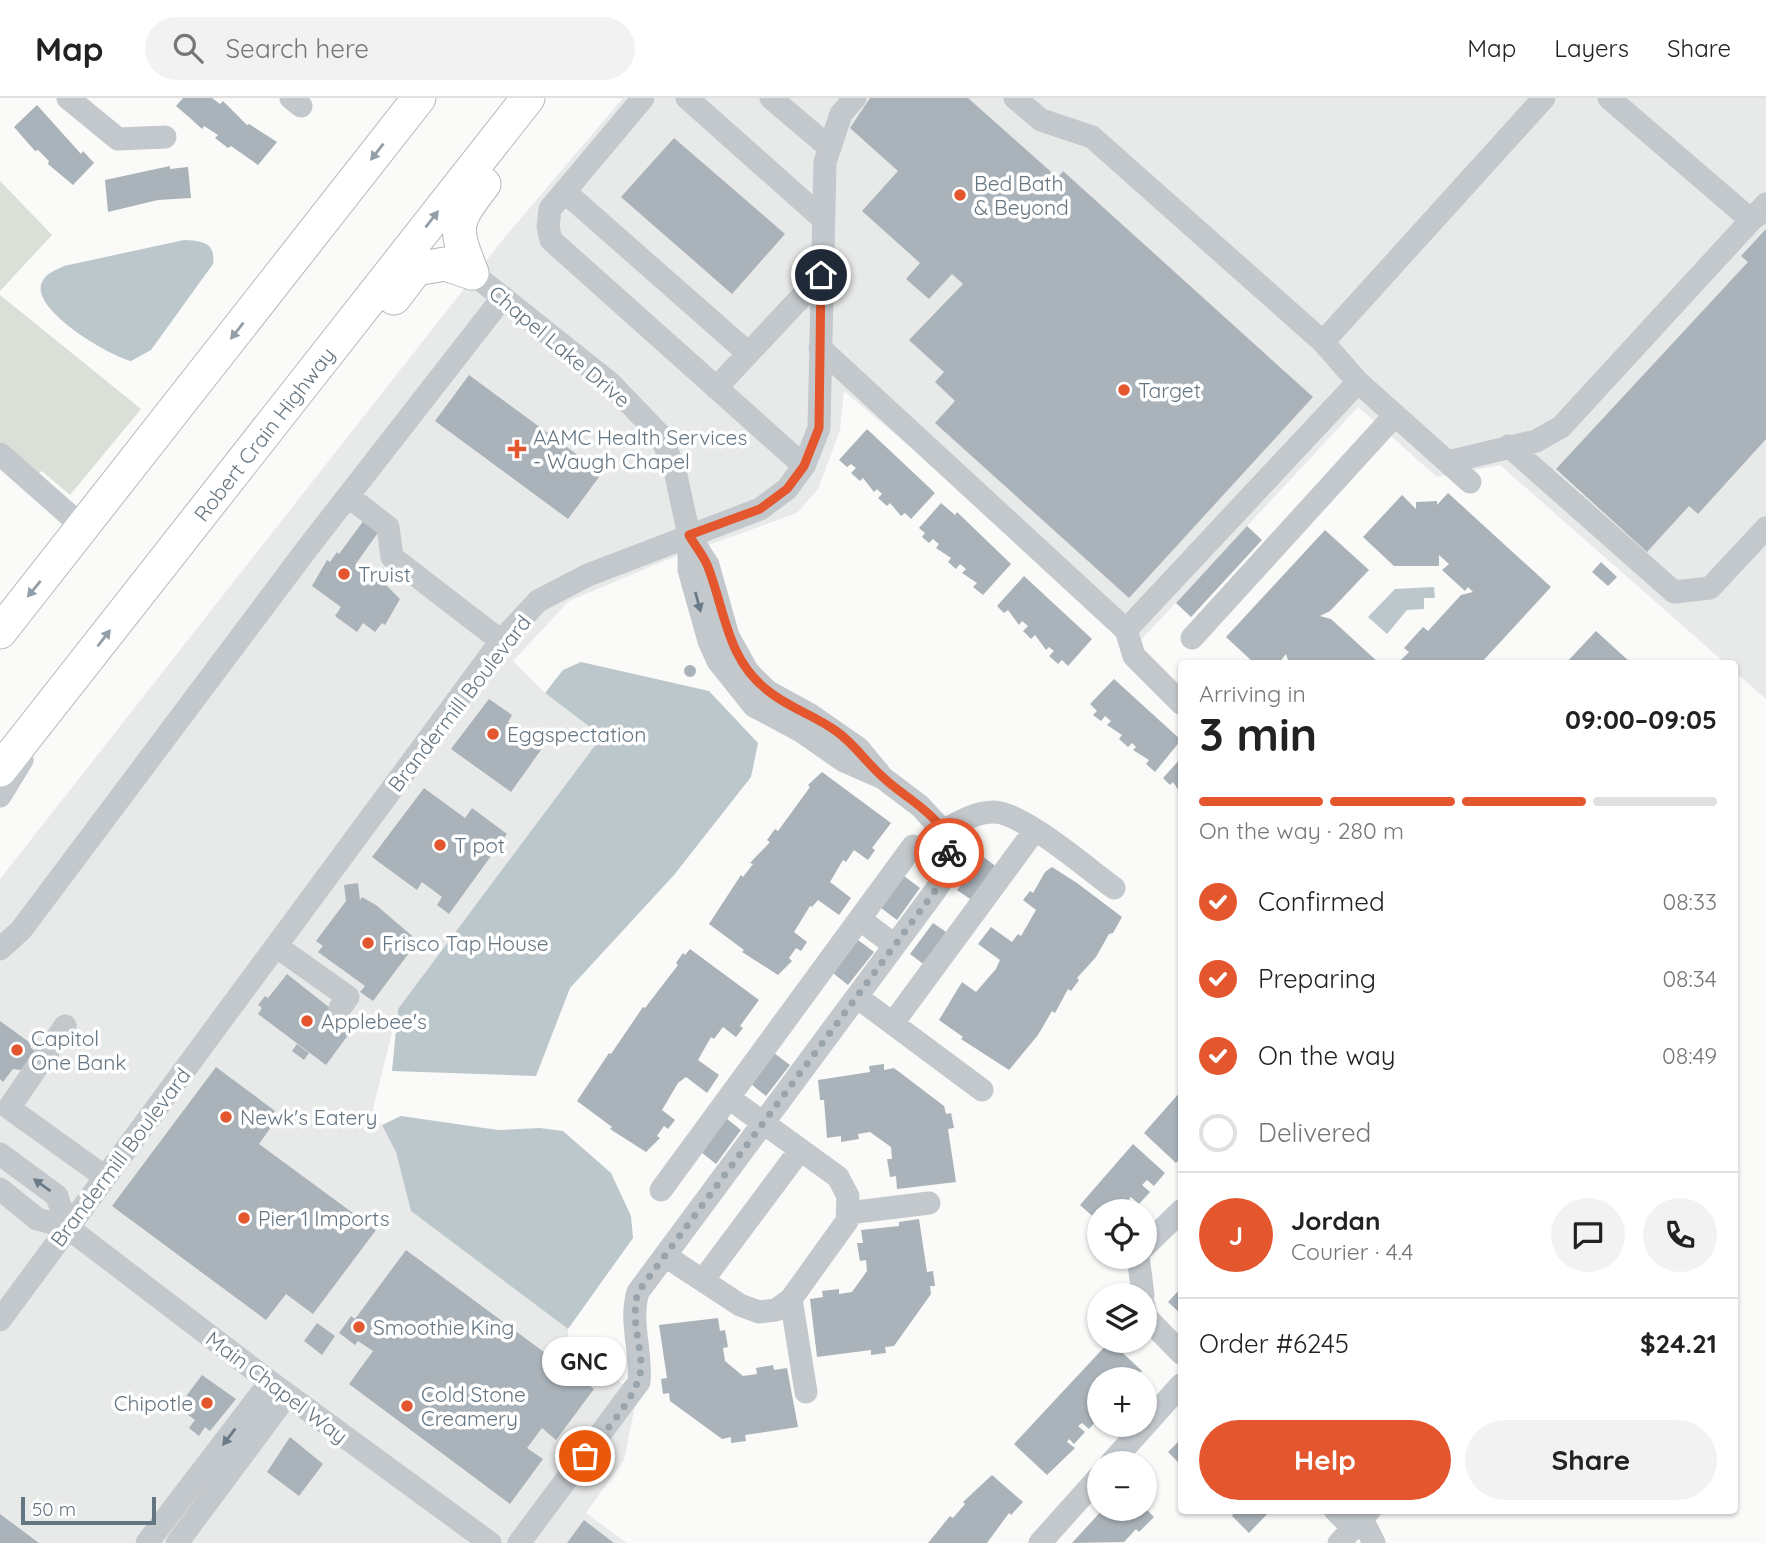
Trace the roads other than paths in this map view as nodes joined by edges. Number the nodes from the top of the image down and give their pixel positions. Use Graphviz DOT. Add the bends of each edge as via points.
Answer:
graph roads {
  1 [pos="68,98"];
  2 [pos="419,98"];
  3 [pos="528,98"];
  4 [pos="544,98"];
  5 [pos="643,98"];
  6 [pos="687,98"];
  7 [pos="855,98"];
  8 [pos="1015,98"];
  9 [pos="1544,98"];
  10 [pos="1609,98"];
  11 [pos="785,102"];
  12 [pos="165,137"];
  13 [pos="830,148"];
  14 [pos="565,191"];
  15 [pos="1761,211"];
  16 [pos="823,219"];
  17 [pos="472,273"];
  18 [pos="821,275"];
  19 [pos="503,297"];
  20 [pos="1323,342"];
  21 [pos="820,348"];
  22 [pos="748,354"];
  23 [pos="1358,382"];
  24 [pos="716,388"];
  25 [pos="1395,415"];
  26 [pos="1510,446"];
  27 [pos="0,454"];
  28 [pos="1448,462"];
  29 [pos="804,466"];
  30 [pos="1470,482"];
  31 [pos="348,496"];
  32 [pos="84,528"];
  33 [pos="1766,528"];
  34 [pos="689,535"];
  35 [pos="178,543"];
  36 [pos="1126,630"];
  37 [pos="0,632"];
  38 [pos="1192,638"];
  39 [pos="501,641"];
  40 [pos="62,692"];
  41 [pos="1178,700"];
  42 [pos="0,770"];
  43 [pos="0,796"];
  44 [pos="1035,830"];
  45 [pos="943,831"];
  46 [pos="913,846"];
  47 [pos="1114,888"];
  48 [pos="861,920"];
  49 [pos="276,946"];
  50 [pos="894,946"];
  51 [pos="0,948"];
  52 [pos="857,997"];
  53 [pos="340,1008"];
  54 [pos="893,1023"];
  55 [pos="65,1026"];
  56 [pos="9,1090"];
  57 [pos="982,1090"];
  58 [pos="729,1098"];
  59 [pos="763,1122"];
  60 [pos="800,1150"];
  61 [pos="0,1154"];
  62 [pos="105,1177"];
  63 [pos="0,1189"];
  64 [pos="661,1190"];
  65 [pos="929,1203"];
  66 [pos="848,1213"];
  67 [pos="1178,1214"];
  68 [pos="67,1227"];
  69 [pos="1157,1234"];
  70 [pos="667,1256"];
  71 [pos="703,1280"];
  72 [pos="791,1299"];
  73 [pos="0,1320"];
  74 [pos="1157,1328"];
  75 [pos="1178,1350"];
  76 [pos="1178,1388"];
  77 [pos="278,1389"];
  78 [pos="806,1392"];
  79 [pos="1122,1451"];
  80 [pos="1087,1490"];
  81 [pos="1341,1514"];
  82 [pos="1356,1525"];
  83 [pos="147,1543"];
  84 [pos="177,1543"];
  85 [pos="490,1543"];
  86 [pos="519,1543"];
  87 [pos="1040,1543"];
  88 [pos="1374,1543"];
  1 -- 12 [label="street" via="118,139"];
  2 -- 32 [label="highway, one-way"];
  35 -- 3 [label="highway, Robert Crain Highway, one-way"];
  4 -- 17 [label="highway" via="518,141 461,213 458,236"];
  5 -- 14 [label="street"];
  6 -- 16 [label="street"];
  7 -- 13 [label="street, Brandermill Boulevard" via="841,114"];
  8 -- 20 [label="street" via="1041,120 1092,137"];
  9 -- 20 [label="street"];
  10 -- 15 [label="street"];
  11 -- 13 [label="street"];
  13 -- 16 [label="street, Brandermill Boulevard" via="825,162"];
  14 -- 22 [label="street"];
  14 -- 24 [label="street" via="550,209 551,240"];
  15 -- 26 [label="street" via="1561,427 1536,441"];
  16 -- 18 [label="street, Brandermill Boulevard"];
  17 -- 19 [label="street, Chapel Lake Drive"];
  17 -- 35 [label="highway" via="446,264 416,269 268,459"];
  18 -- 21 [label="street, Brandermill Boulevard"];
  18 -- 22 [label="street"];
  19 -- 31 [label="street"];
  19 -- 34 [label="street, Chapel Lake Drive" via="610,383 661,436 675,471"];
  20 -- 23 [label="street"];
  21 -- 29 [label="street, Brandermill Boulevard" via="819,428"];
  21 -- 36 [label="street"];
  22 -- 24 [label="street"];
  23 -- 25 [label="street"];
  23 -- 36 [label="street"];
  24 -- 29 [label="street"];
  25 -- 28 [label="street"];
  25 -- 38 [label="street"];
  26 -- 28 [label="street"];
  26 -- 33 [label="street" via="1674,592 1710,588"];
  27 -- 32 [label="street"];
  28 -- 30 [label="street"];
  29 -- 34 [label="street, Brandermill Boulevard" via="787,489 760,509"];
  31 -- 39 [label="street" via="388,527 392,557"];
  31 -- 51 [label="street" via="21,930"];
  32 -- 37 [label="highway, one-way"];
  34 -- 39 [label="street, Brandermill Boulevard" via="588,575 538,601"];
  34 -- 45 [label="street, Chapel Lake Drive" via="690,570 709,641 733,683 754,706 844,761 883,778 920,806"];
  40 -- 35 [label="highway, Robert Crain Highway, one-way"];
  36 -- 41 [label="street" via="1134,656"];
  39 -- 49 [label="street, Brandermill Boulevard"];
  40 -- 42 [label="highway, Robert Crain Highway"];
  40 -- 43 [label="street"];
  44 -- 45 [label="street" via="1016,817 996,812 974,815"];
  44 -- 47 [label="street"];
  44 -- 54 [label="street"];
  45 -- 50 [label="street" via="949,869"];
  46 -- 48 [label="street"];
  48 -- 50 [label="street"];
  48 -- 58 [label="street"];
  49 -- 53 [label="street" via="348,997"];
  49 -- 62 [label="street, Brandermill Boulevard"];
  50 -- 52 [label="street"];
  52 -- 54 [label="street"];
  52 -- 59 [label="street"];
  54 -- 57 [label="street"];
  55 -- 56 [label="street"];
  56 -- 62 [label="street" via="9,1108"];
  58 -- 59 [label="street"];
  58 -- 64 [label="street"];
  59 -- 60 [label="street"];
  59 -- 70 [label="street"];
  60 -- 66 [label="street" via="838,1177 848,1196"];
  60 -- 71 [label="street"];
  68 -- 61 [label="street, one-way" via="57,1196"];
  62 -- 68 [label="street, Brandermill Boulevard"];
  63 -- 68 [label="street, Main Chapel Way" via="37,1219"];
  65 -- 66 [label="street"];
  66 -- 72 [label="street" via="847,1221"];
  67 -- 69 [label="street"];
  68 -- 73 [label="street, Brandermill Boulevard"];
  68 -- 77 [label="street, Main Chapel Way"];
  70 -- 71 [label="street"];
  70 -- 86 [label="street" via="638,1292 633,1310 639,1382"];
  71 -- 72 [label="street" via="759,1312 776,1310"];
  72 -- 78 [label="street"];
  74 -- 75 [label="street"];
  76 -- 79 [label="street"];
  77 -- 83 [label="street, one-way"];
  77 -- 84 [label="street"];
  77 -- 85 [label="street, Main Chapel Way"];
  80 -- 87 [label="street"];
  81 -- 82 [label="street"];
  82 -- 88 [label="street"];
}
